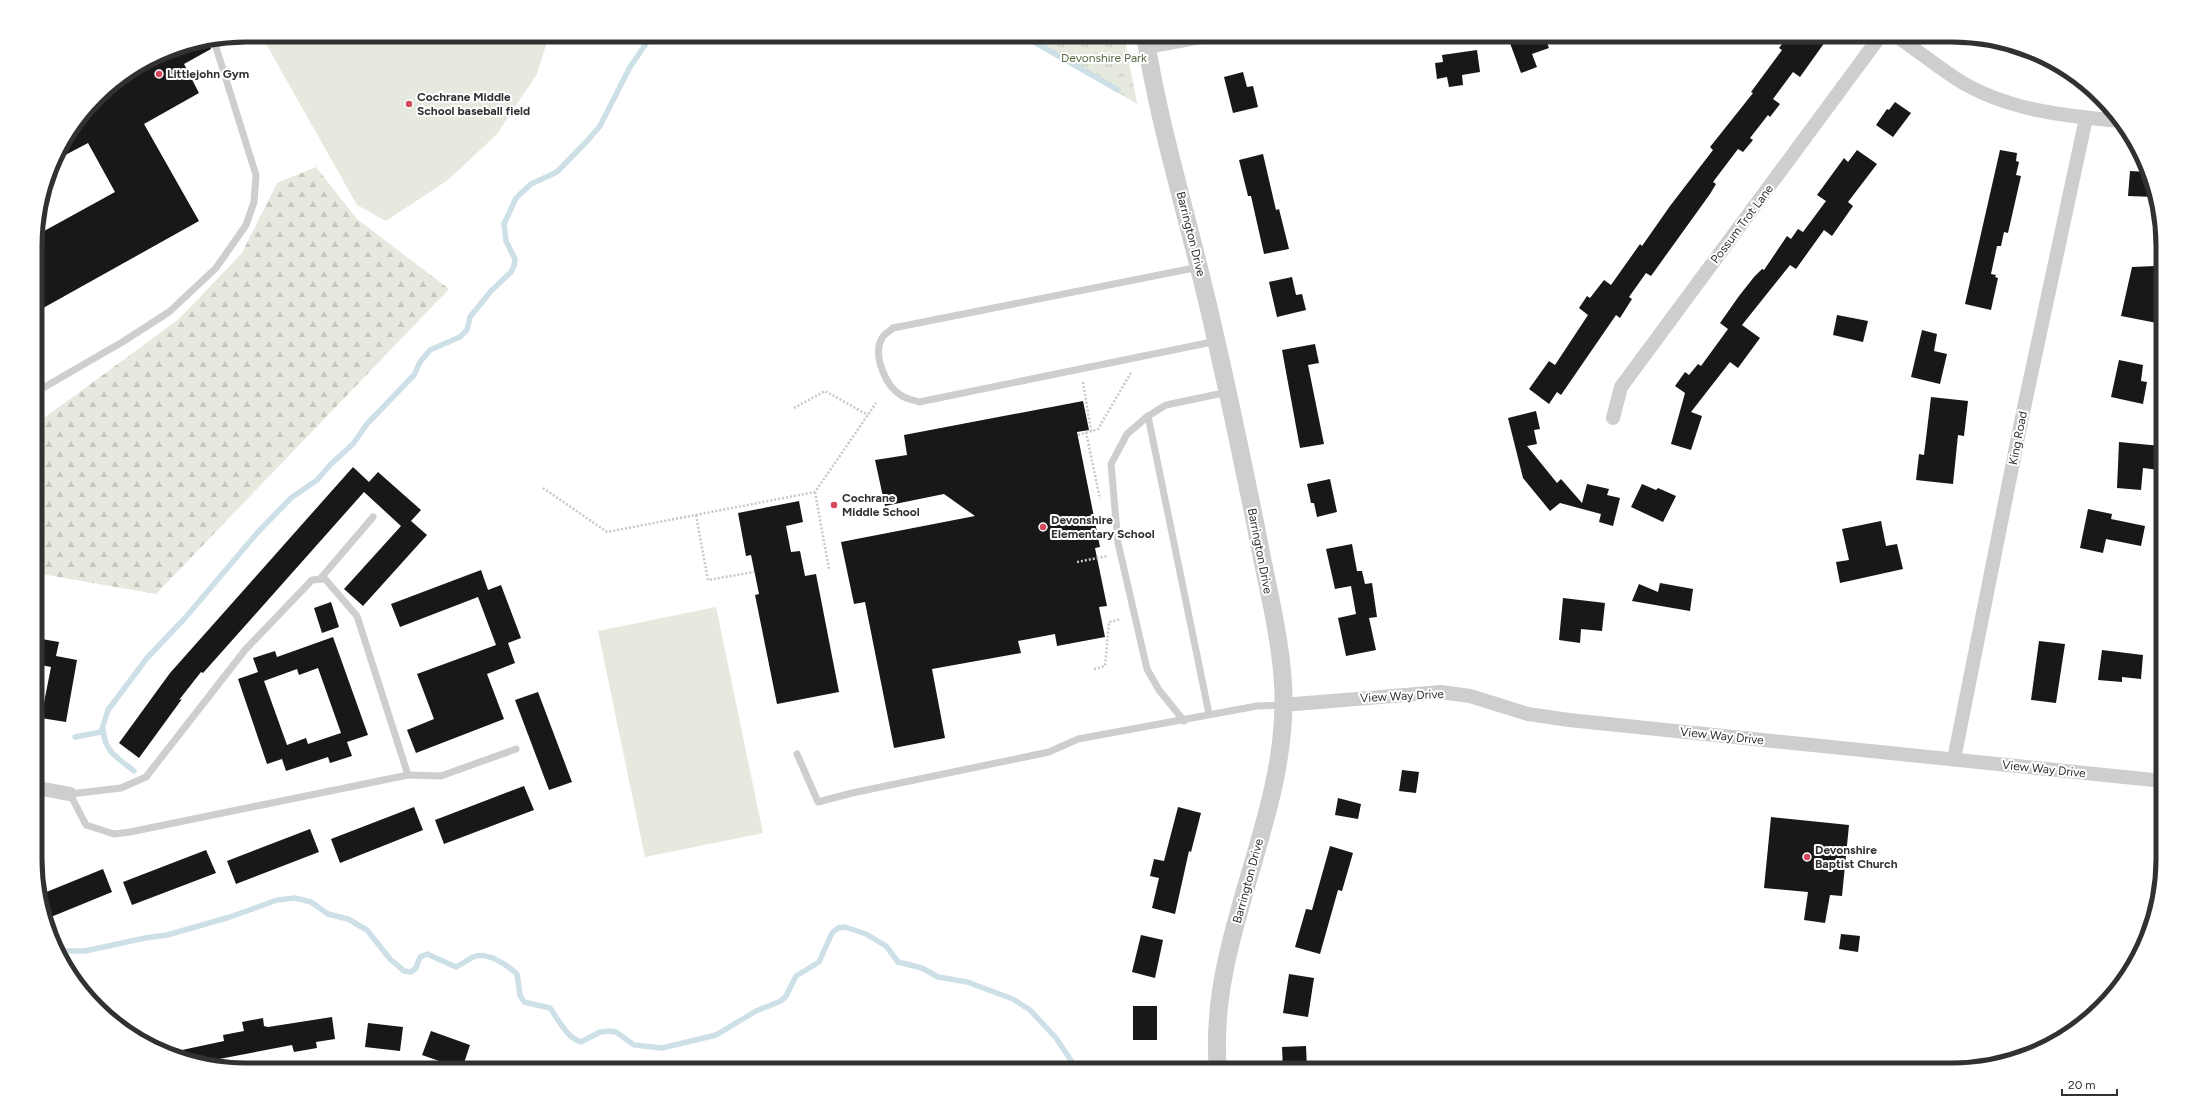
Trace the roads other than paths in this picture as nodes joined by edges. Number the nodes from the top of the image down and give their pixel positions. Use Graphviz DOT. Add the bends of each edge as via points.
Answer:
graph roads {
  1 [pos="1146,42"];
  2 [pos="1876,42"];
  3 [pos="1905,42"];
  4 [pos="215,45"];
  5 [pos="2086,118"];
  6 [pos="2112,120"];
  7 [pos="1199,267"];
  8 [pos="1217,341"];
  9 [pos="42,389"];
  10 [pos="1228,392"];
  11 [pos="1148,416"];
  12 [pos="1613,418"];
  13 [pos="373,517"];
  14 [pos="320,579"];
  15 [pos="1283,705"];
  16 [pos="1209,714"];
  17 [pos="1184,721"];
  18 [pos="516,749"];
  19 [pos="797,754"];
  20 [pos="1954,759"];
  21 [pos="408,775"];
  22 [pos="2156,780"];
  23 [pos="42,789"];
  24 [pos="70,794"];
  25 [pos="1218,1063"];
  1 -- 7 [label="street, Barrington Drive"];
  2 -- 12 [label="street, Possum Trot Lane" via="1621,387"];
  3 -- 5 [label="street" via="1956,78 1997,98 2045,112"];
  4 -- 9 [label="lane" via="256,175 254,202 246,225 216,268 169,312"];
  5 -- 6 [label="street"];
  5 -- 20 [label="street, King Road" via="2022,417"];
  7 -- 8 [label="street, Barrington Drive"];
  7 -- 8 [label="lane" via="893,328 881,338 879,354 882,372 890,387 902,396 919,402"];
  8 -- 10 [label="street, Barrington Drive"];
  10 -- 11 [label="lane" via="1166,405"];
  10 -- 15 [label="street, Barrington Drive" via="1272,609 1281,664"];
  11 -- 16 [label="lane"];
  11 -- 17 [label="lane" via="1127,434 1111,464 1118,543 1147,669 1159,690"];
  13 -- 14 [label="lane"];
  14 -- 21 [label="lane" via="325,579 357,616"];
  14 -- 24 [label="lane" via="312,580 245,650 146,777 121,788"];
  15 -- 16 [label="lane" via="1257,706"];
  15 -- 20 [label="street, View Way Drive" via="1441,692 1470,696 1528,714 1569,720"];
  15 -- 25 [label="street, Barrington Drive" via="1278,760 1221,993"];
  16 -- 17 [label="lane"];
  17 -- 19 [label="lane" via="1078,739 1049,752 818,802"];
  18 -- 21 [label="lane" via="441,776"];
  20 -- 22 [label="street, View Way Drive"];
  21 -- 24 [label="lane" via="114,834 86,825"];
  23 -- 24 [label="street"];
}
